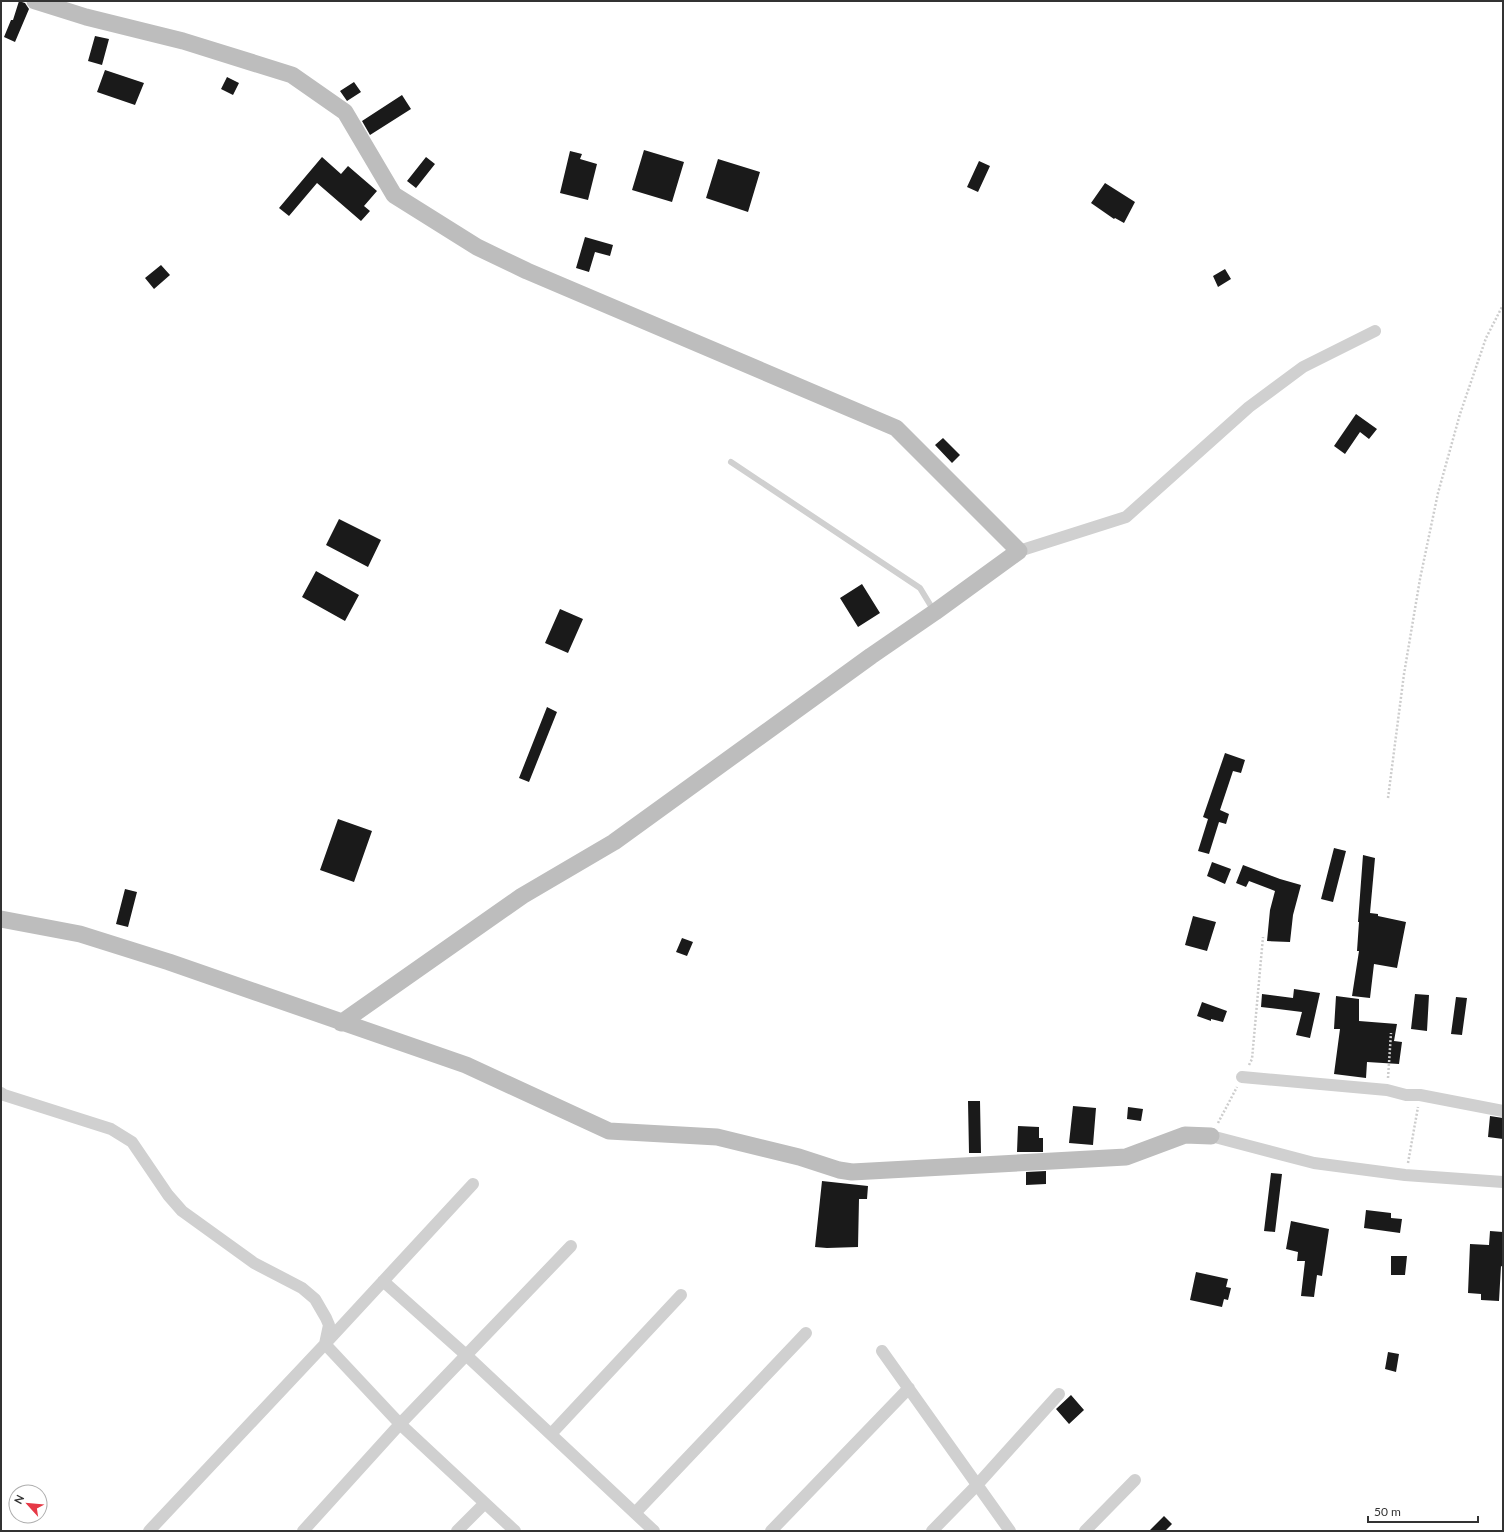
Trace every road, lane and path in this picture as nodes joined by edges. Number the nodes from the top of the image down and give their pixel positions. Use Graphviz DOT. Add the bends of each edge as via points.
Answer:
graph roads {
  1 [pos="35,1"];
  2 [pos="1503,305"];
  3 [pos="1375,331"];
  4 [pos="731,462"];
  5 [pos="1019,551"];
  6 [pos="935,612"];
  7 [pos="1388,798"];
  8 [pos="1,919"];
  9 [pos="1264,937"];
  10 [pos="341,1023"];
  11 [pos="1391,1033"];
  12 [pos="1242,1077"];
  13 [pos="1387,1090"];
  14 [pos="1,1093"];
  15 [pos="1420,1095"];
  16 [pos="1503,1111"];
  17 [pos="1211,1136"];
  18 [pos="1405,1175"];
  19 [pos="1503,1182"];
  20 [pos="473,1184"];
  21 [pos="571,1246"];
  22 [pos="383,1282"];
  23 [pos="681,1295"];
  24 [pos="806,1333"];
  25 [pos="325,1344"];
  26 [pos="882,1351"];
  27 [pos="466,1355"];
  28 [pos="909,1388"];
  29 [pos="1059,1394"];
  30 [pos="400,1424"];
  31 [pos="551,1434"];
  32 [pos="1135,1480"];
  33 [pos="977,1485"];
  34 [pos="485,1502"];
  35 [pos="635,1513"];
  36 [pos="149,1531"];
  37 [pos="304,1531"];
  38 [pos="457,1531"];
  39 [pos="515,1531"];
  40 [pos="654,1531"];
  41 [pos="771,1531"];
  42 [pos="932,1531"];
  43 [pos="1010,1531"];
  44 [pos="1085,1531"];
  1 -- 5 [label="street" via="86,17 183,41 292,75 345,112 394,195 477,247 527,271 896,428"];
  2 -- 7 [label="path" via="1486,338 1460,414 1438,493 1404,674"];
  3 -- 5 [label="street" via="1303,367 1255,402 1126,517"];
  4 -- 6 [label="lane" via="920,588"];
  5 -- 6 [label="street"];
  6 -- 10 [label="street" via="614,842 522,896"];
  8 -- 10 [label="street" via="80,934 169,962"];
  9 -- 12 [label="path" via="1252,1059"];
  10 -- 17 [label="street" via="466,1065 609,1131 717,1137 852,1172 1126,1157 1185,1135"];
  11 -- 13 [label="path"];
  12 -- 13 [label="street"];
  12 -- 17 [label="path"];
  13 -- 15 [label="street" via="1406,1095"];
  14 -- 25 [label="street" via="111,1129 132,1142 182,1211 254,1263 302,1288 315,1299 329,1325"];
  15 -- 16 [label="street"];
  15 -- 18 [label="path"];
  17 -- 18 [label="street" via="1314,1163"];
  18 -- 19 [label="street"];
  20 -- 22 [label="street"];
  21 -- 27 [label="street"];
  22 -- 25 [label="street"];
  22 -- 27 [label="street"];
  23 -- 31 [label="street"];
  24 -- 35 [label="street"];
  25 -- 30 [label="street"];
  25 -- 36 [label="street"];
  26 -- 28 [label="street"];
  27 -- 30 [label="street"];
  27 -- 31 [label="street"];
  28 -- 33 [label="street"];
  28 -- 41 [label="street"];
  29 -- 33 [label="street"];
  30 -- 34 [label="street"];
  30 -- 37 [label="street"];
  31 -- 35 [label="street"];
  32 -- 44 [label="street"];
  33 -- 42 [label="street"];
  33 -- 43 [label="street"];
  34 -- 38 [label="street"];
  34 -- 39 [label="street"];
  35 -- 40 [label="street"];
}
